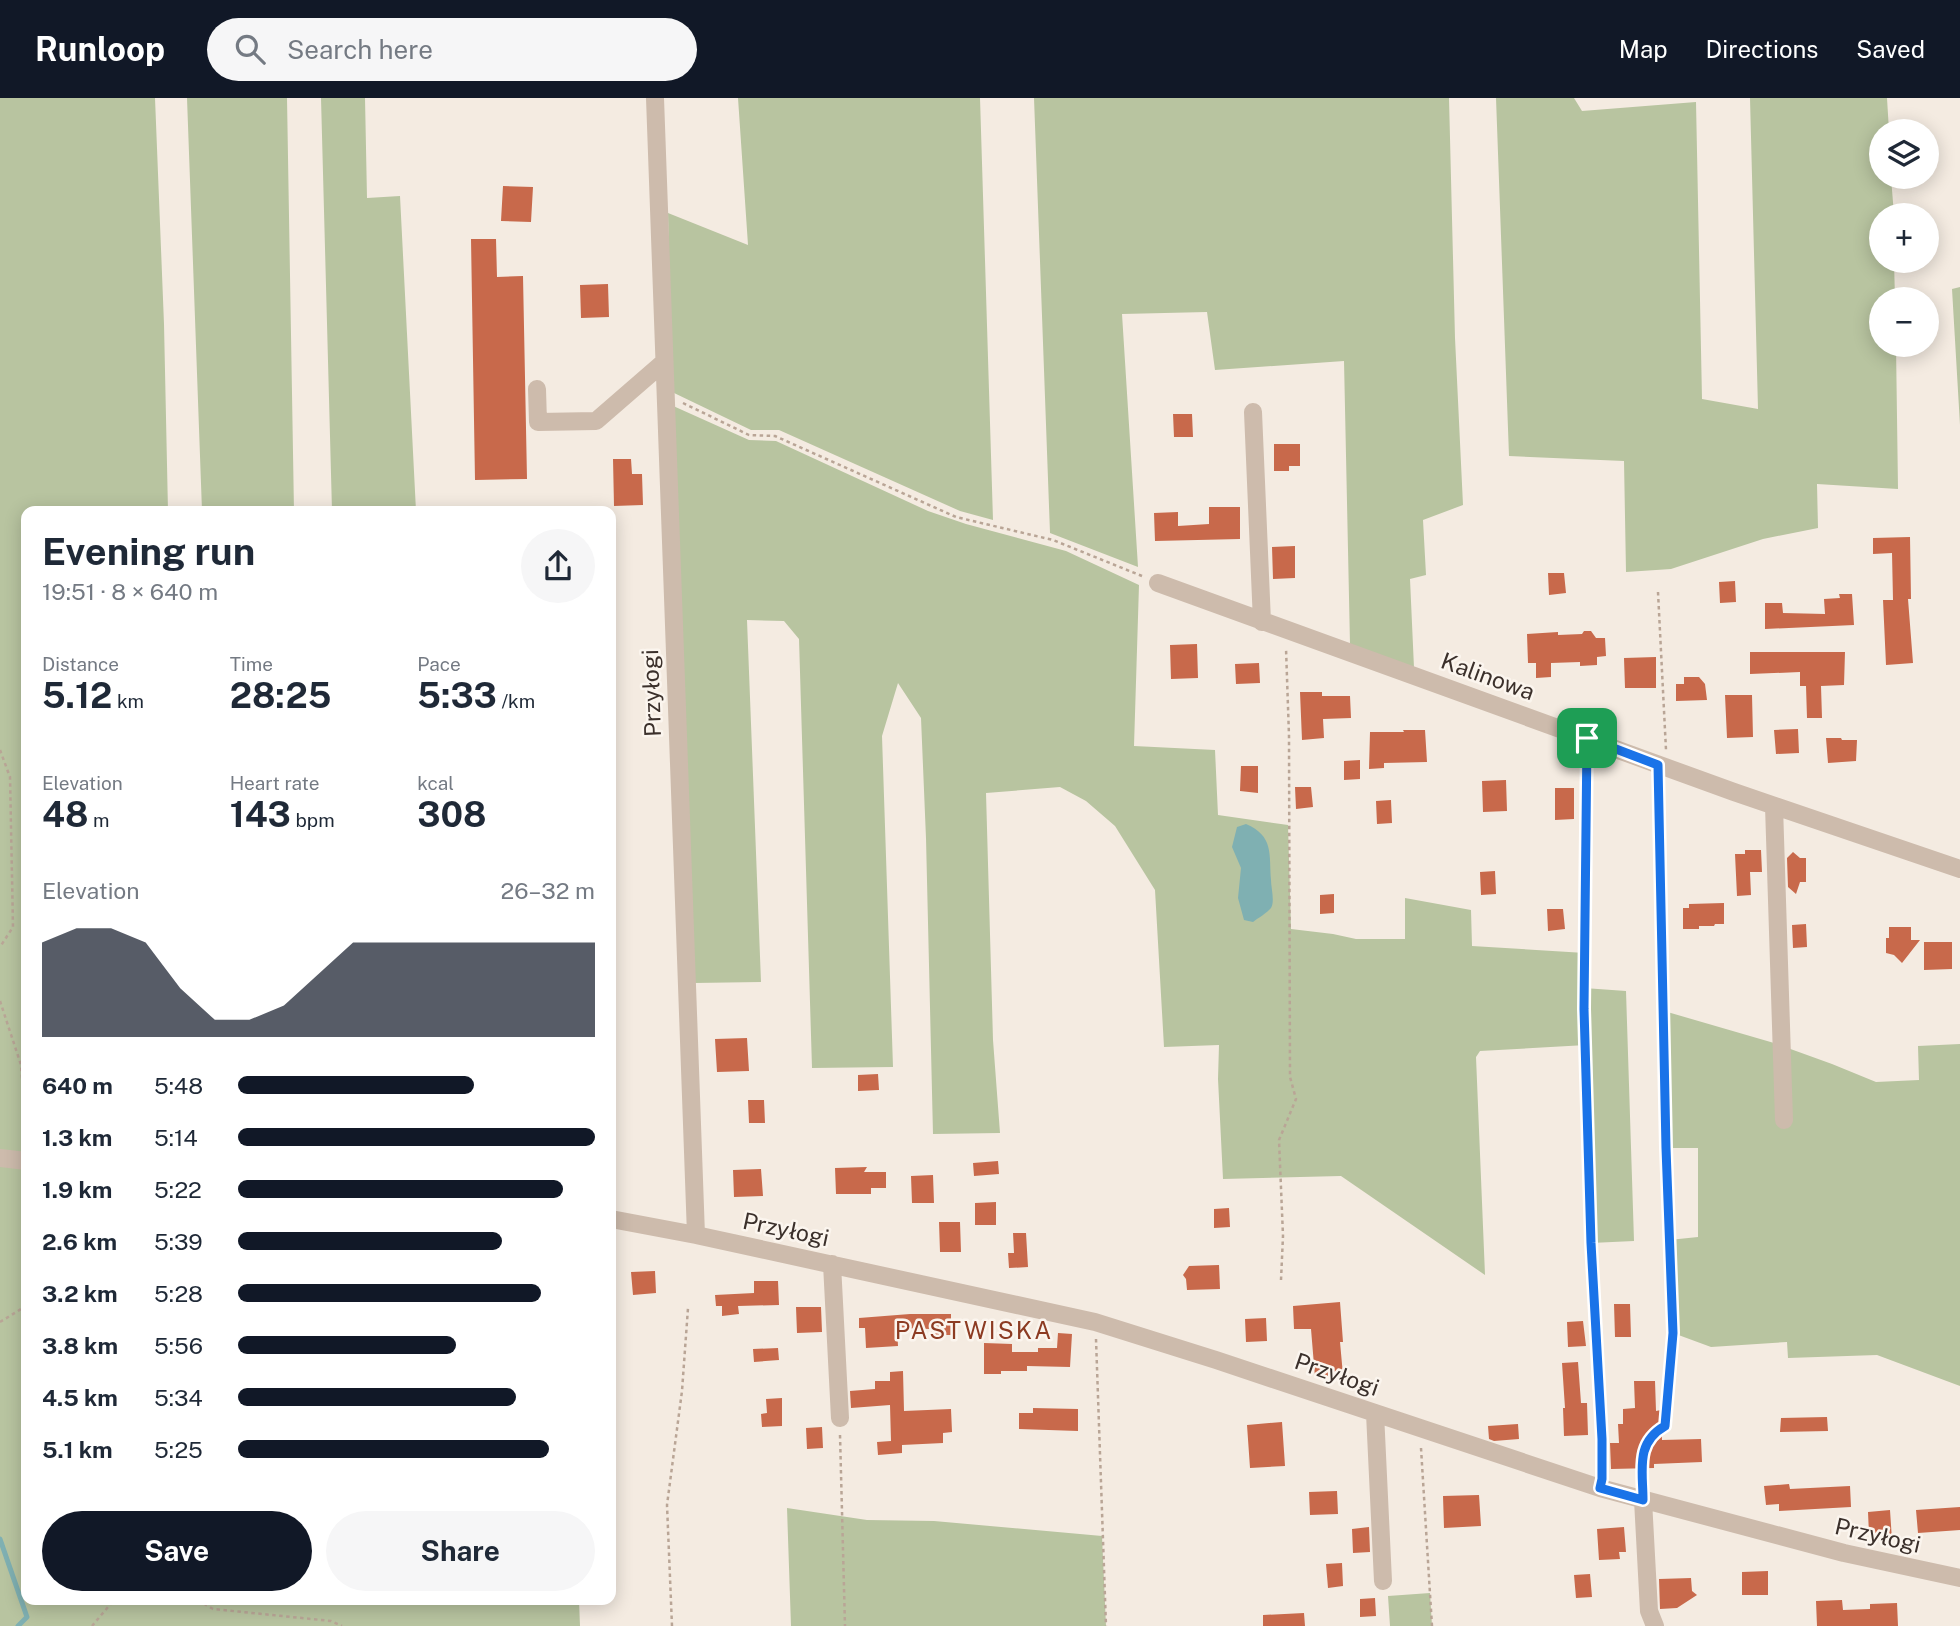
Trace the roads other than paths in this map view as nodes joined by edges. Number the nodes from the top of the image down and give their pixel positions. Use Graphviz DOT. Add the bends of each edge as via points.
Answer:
graph roads {
  1 [pos="655,98"];
  2 [pos="664,362"];
  3 [pos="537,389"];
  4 [pos="1253,412"];
  5 [pos="1158,583"];
  6 [pos="1262,622"];
  7 [pos="1774,806"];
  8 [pos="1960,869"];
  9 [pos="1784,1120"];
  10 [pos="0,1158"];
  11 [pos="21,1160"];
  12 [pos="616,1220"];
  13 [pos="696,1235"];
  14 [pos="832,1264"];
  15 [pos="1376,1413"];
  16 [pos="840,1418"];
  17 [pos="1643,1500"];
  18 [pos="1960,1578"];
  19 [pos="1383,1581"];
  20 [pos="1655,1626"];
  1 -- 2 [label="street, Przyłogi"];
  2 -- 3 [label="street" via="596,421 538,422"];
  2 -- 13 [label="street, Przyłogi"];
  4 -- 6 [label="street"];
  5 -- 6 [label="street, Kalinowa"];
  6 -- 7 [label="street, Kalinowa"];
  7 -- 8 [label="street, Kalinowa"];
  7 -- 9 [label="street"];
  10 -- 11 [label="street"];
  12 -- 13 [label="street"];
  13 -- 14 [label="street, Przyłogi"];
  14 -- 15 [label="street, Przyłogi" via="1095,1322"];
  14 -- 16 [label="street"];
  15 -- 17 [label="street, Przyłogi"];
  15 -- 19 [label="street"];
  17 -- 18 [label="street, Przyłogi"];
  17 -- 20 [label="street" via="1649,1611"];
}
